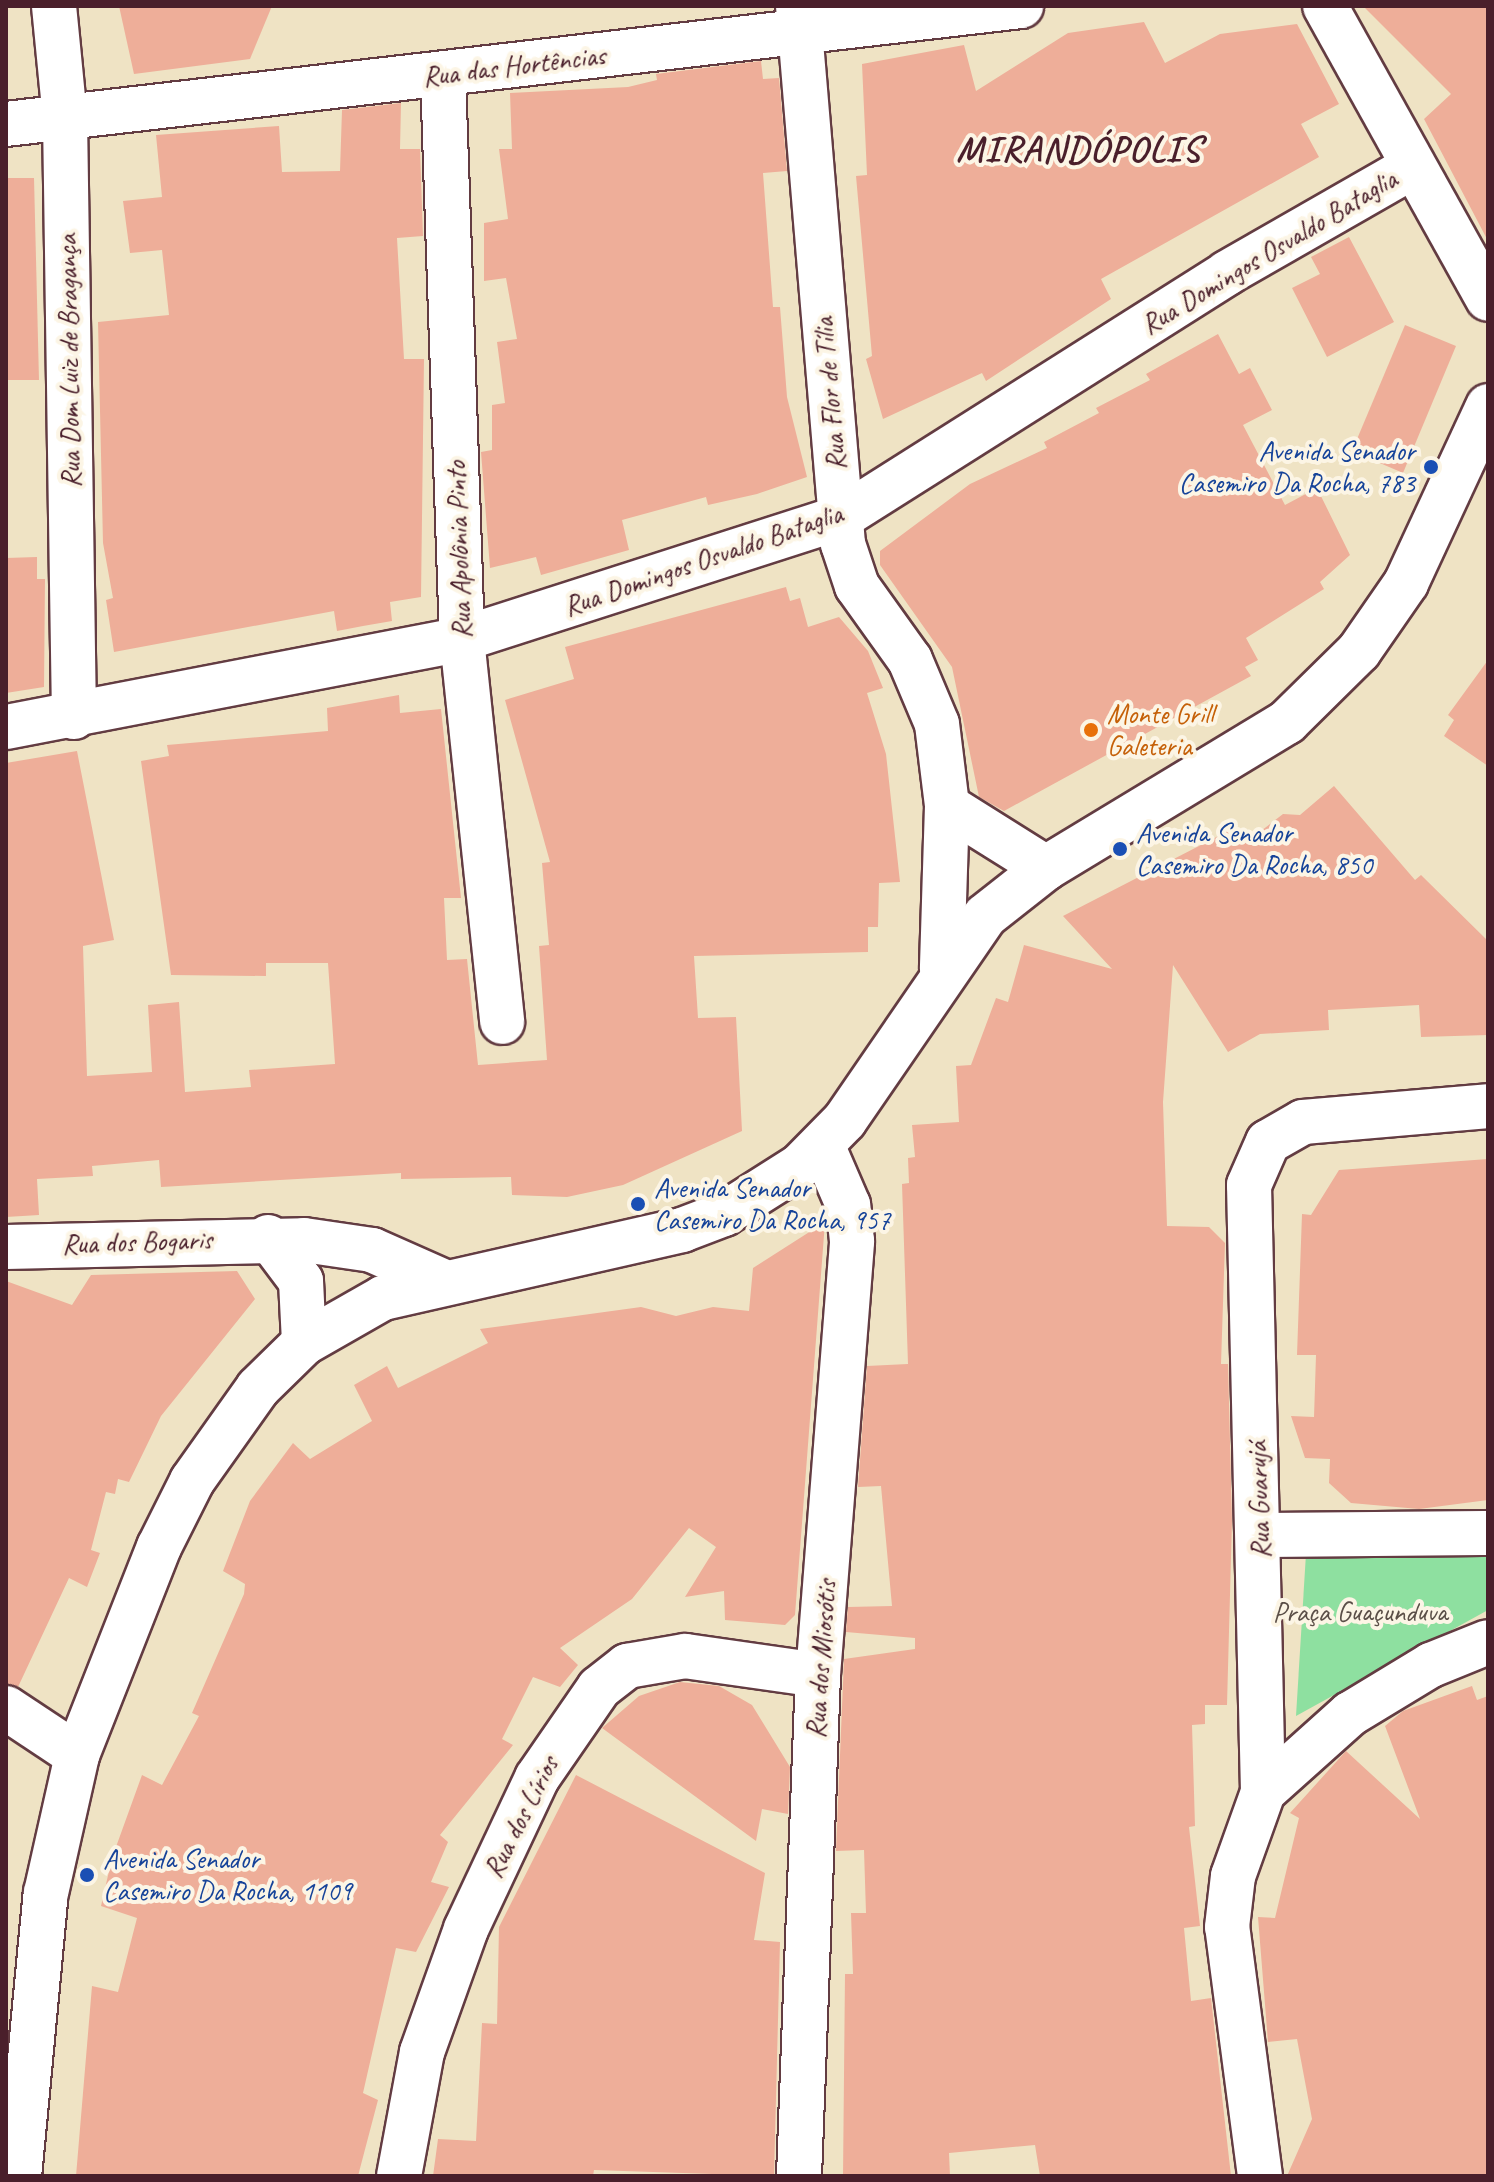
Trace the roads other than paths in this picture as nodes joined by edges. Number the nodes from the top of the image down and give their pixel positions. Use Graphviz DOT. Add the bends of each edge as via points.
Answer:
graph roads {
  1 [pos="54,6"];
  2 [pos="1021,6"];
  3 [pos="1325,6"];
  4 [pos="800,18"];
  5 [pos="443,75"];
  6 [pos="65,118"];
  7 [pos="6,124"];
  8 [pos="1412,167"];
  9 [pos="1488,299"];
  10 [pos="1488,406"];
  11 [pos="840,518"];
  12 [pos="462,639"];
  13 [pos="74,717"];
  14 [pos="6,727"];
  15 [pos="947,806"];
  16 [pos="1046,868"];
  17 [pos="942,969"];
  18 [pos="502,1022"];
  19 [pos="1488,1106"];
  20 [pos="823,1147"];
  21 [pos="268,1237"];
  22 [pos="6,1247"];
  23 [pos="440,1280"];
  24 [pos="304,1343"];
  25 [pos="1488,1533"];
  26 [pos="1261,1535"];
  27 [pos="1488,1642"];
  28 [pos="818,1675"];
  29 [pos="6,1708"];
  30 [pos="77,1755"];
  31 [pos="1263,1792"];
  32 [pos="19,2176"];
  33 [pos="399,2176"];
  34 [pos="799,2176"];
  35 [pos="1260,2176"];
  1 -- 6 [label="street, Rua Dom Luiz de Bragança"];
  2 -- 4 [label="street, Rua das Hortências"];
  3 -- 8 [label="street"];
  4 -- 5 [label="street, Rua das Hortências"];
  4 -- 11 [label="street, Rua Flor de Tília"];
  5 -- 6 [label="street, Rua das Hortências"];
  5 -- 12 [label="street, Rua Apolônia Pinto"];
  6 -- 7 [label="street, Rua das Hortências"];
  6 -- 13 [label="street, Rua Dom Luiz de Bragança"];
  8 -- 9 [label="street"];
  8 -- 11 [label="street, Rua Domingos Osvaldo Bataglia" via="1227,273"];
  10 -- 16 [label="street" via="1406,583 1323,691 1223,765"];
  11 -- 12 [label="street, Rua Domingos Osvaldo Bataglia"];
  11 -- 15 [label="street, Rua Flor de Tília" via="857,586 924,687"];
  12 -- 13 [label="street, Rua Domingos Osvaldo Bataglia"];
  12 -- 18 [label="street, Rua Apolônia Pinto"];
  13 -- 14 [label="street, Rua Domingos Osvaldo Bataglia"];
  15 -- 16 [label="street"];
  15 -- 17 [label="street, Rua Flor de Tília"];
  16 -- 17 [label="street" via="985,916"];
  17 -- 20 [label="street"];
  19 -- 26 [label="street, Rua Guarujá" via="1303,1122 1268,1142 1258,1158 1248,1214"];
  20 -- 23 [label="street" via="724,1214 682,1230"];
  20 -- 28 [label="street, Rua dos Miosótis" via="848,1205 852,1241"];
  21 -- 22 [label="street, Rua dos Bogaris"];
  21 -- 23 [label="street, Rua dos Bogaris" via="372,1250"];
  21 -- 24 [label="street" via="301,1281"];
  23 -- 24 [label="street" via="356,1310"];
  24 -- 30 [label="street" via="227,1426 192,1481 120,1637"];
  25 -- 26 [label="street"];
  26 -- 31 [label="street, Rua Guarujá"];
  27 -- 31 [label="street" via="1431,1665 1350,1714"];
  28 -- 33 [label="street, Rua dos Lírios" via="685,1656 627,1666 599,1688 537,1778 466,1929 422,2052"];
  28 -- 34 [label="street, Rua dos Miosótis"];
  29 -- 30 [label="street"];
  30 -- 32 [label="street" via="46,1893"];
  31 -- 35 [label="street, Rua Guarujá" via="1233,1876 1227,1927"];
}
